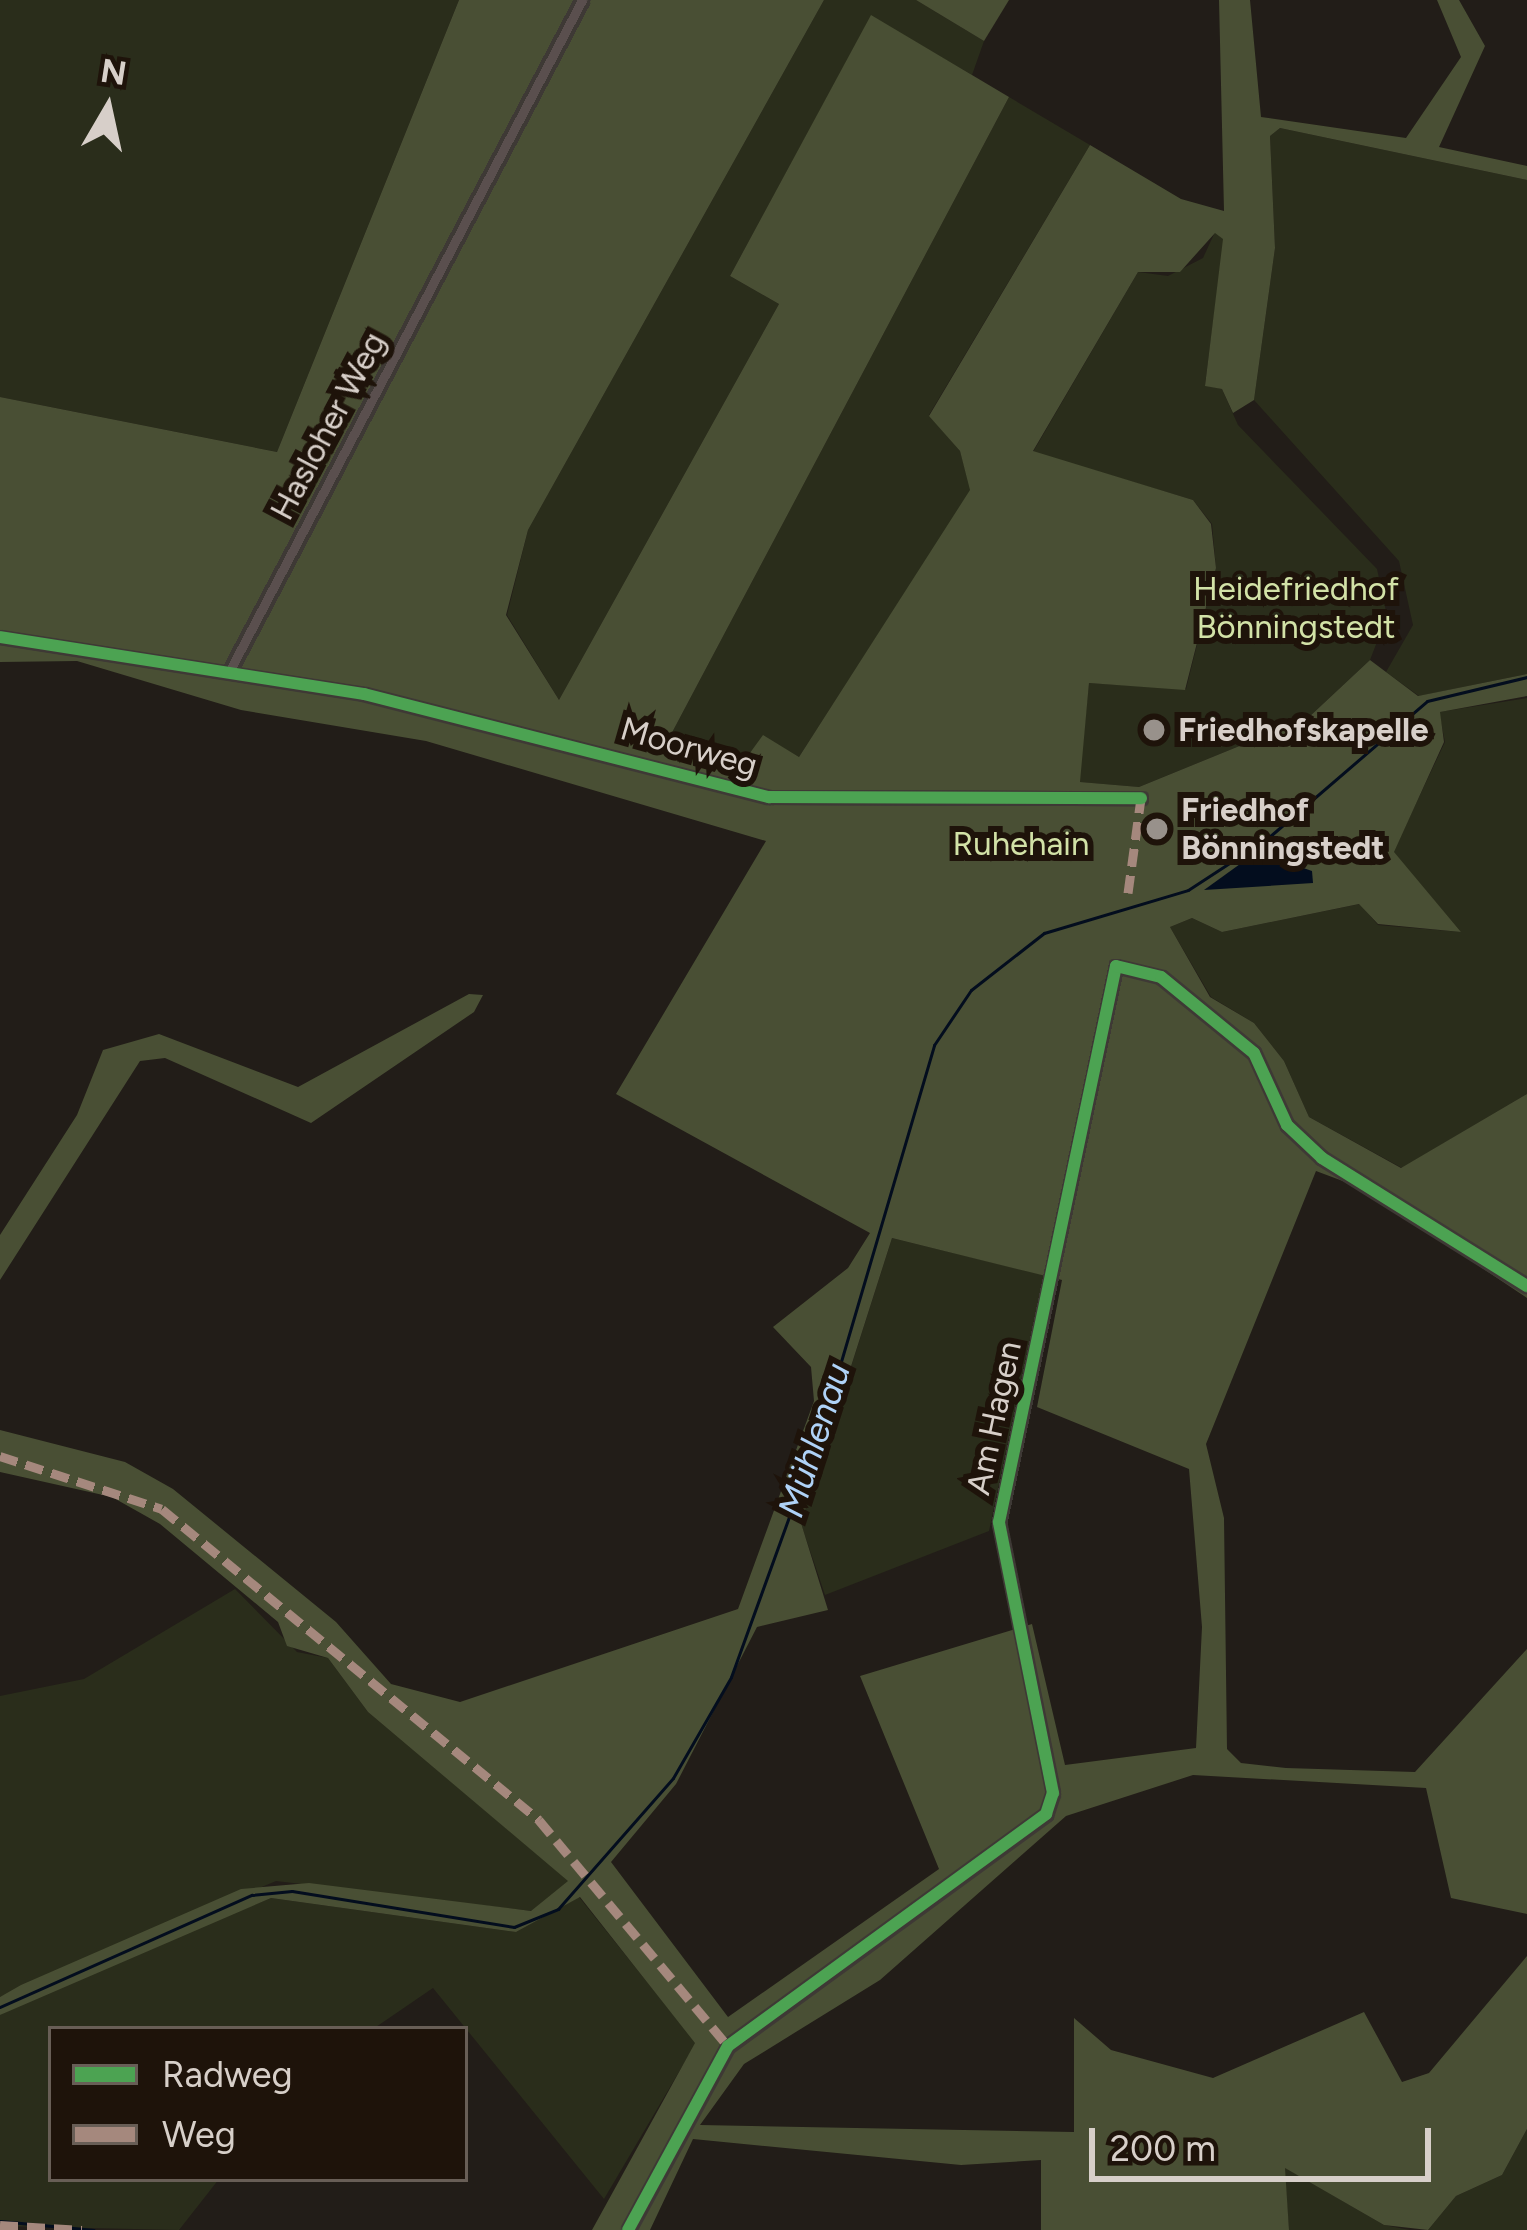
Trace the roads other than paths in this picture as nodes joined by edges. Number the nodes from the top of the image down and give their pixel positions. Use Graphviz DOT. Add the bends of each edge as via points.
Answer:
graph roads {
  1 [pos="582,0"];
  2 [pos="0,638"];
  3 [pos="230,670"];
  4 [pos="1141,798"];
  5 [pos="1527,1286"];
  6 [pos="628,2230"];
  1 -- 3 [label="street, Hasloher Weg"];
  2 -- 3 [label="street"];
  3 -- 4 [label="street, Moorweg" via="529,730 769,797 976,789"];
  5 -- 6 [label="street, Am Hagen" via="1322,1158 1287,1125 1254,1053 1162,977 1116,966 999,1522 1053,1793 1046,1814 728,2046"];
}
